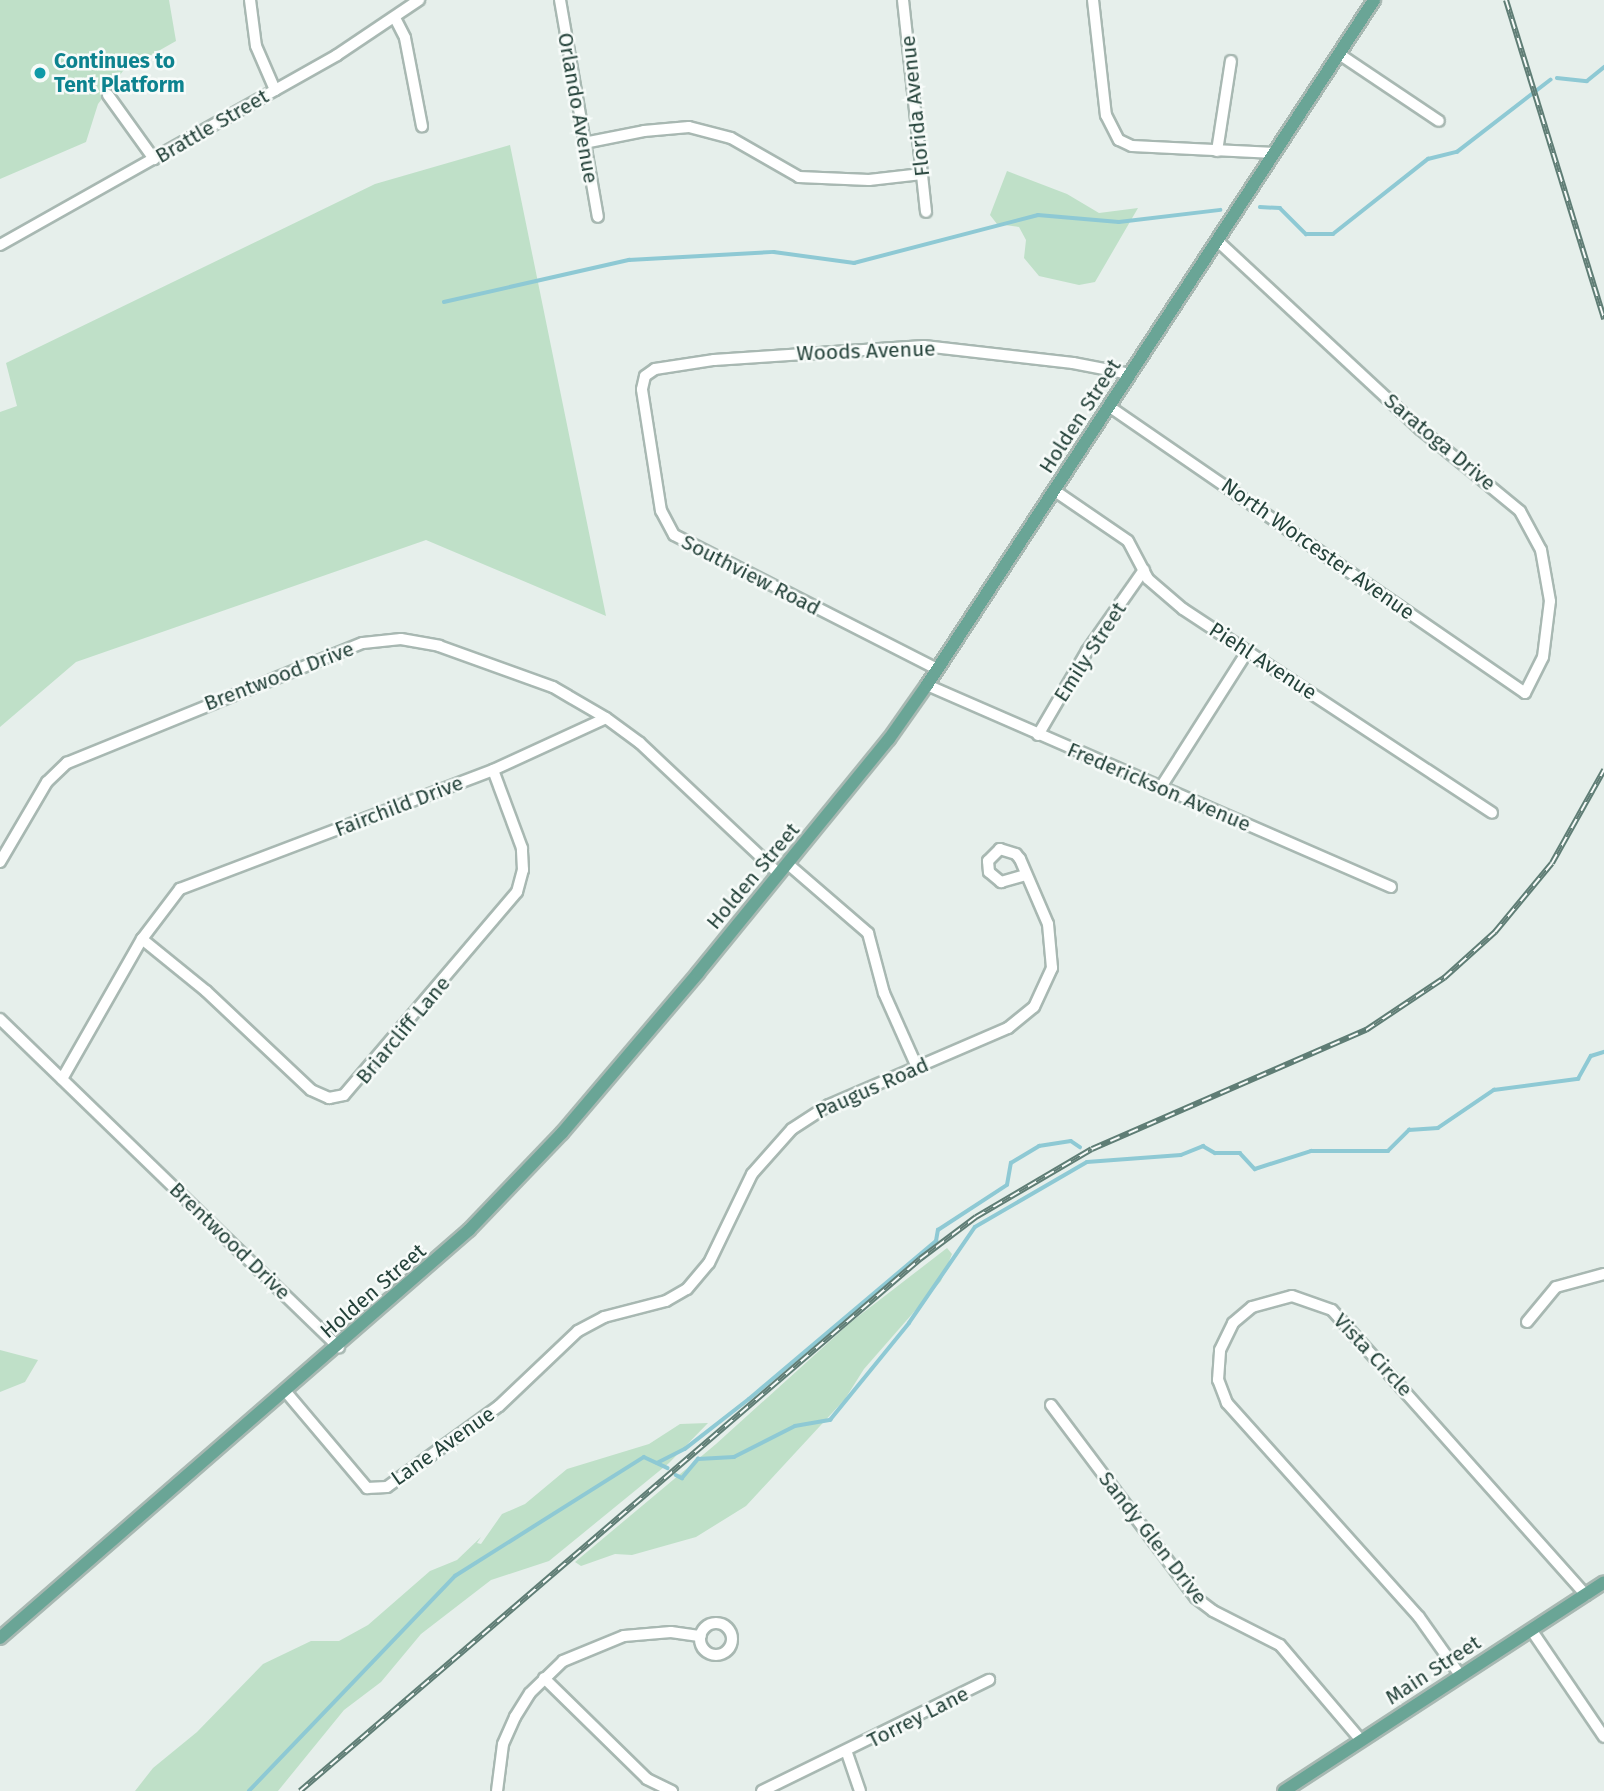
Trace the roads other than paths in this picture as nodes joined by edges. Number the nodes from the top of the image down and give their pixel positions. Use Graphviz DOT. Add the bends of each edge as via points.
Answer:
graph roads {
  1 [pos="250,0"];
  2 [pos="419,0"];
  3 [pos="560,0"];
  4 [pos="903,0"];
  5 [pos="1093,0"];
  6 [pos="1374,0"];
  7 [pos="396,18"];
  8 [pos="1339,54"];
  9 [pos="1231,61"];
  10 [pos="275,90"];
  11 [pos="108,94"];
  12 [pos="1439,121"];
  13 [pos="422,126"];
  14 [pos="584,143"];
  15 [pos="1217,151"];
  16 [pos="1275,153"];
  17 [pos="154,159"];
  18 [pos="922,174"];
  19 [pos="926,212"];
  20 [pos="598,216"];
  21 [pos="1218,241"];
  22 [pos="0,245"];
  23 [pos="1130,374"];
  24 [pos="645,376"];
  25 [pos="1110,407"];
  26 [pos="1055,491"];
  27 [pos="1144,570"];
  28 [pos="1247,652"];
  29 [pos="937,669"];
  30 [pos="927,685"];
  31 [pos="1525,693"];
  32 [pos="606,718"];
  33 [pos="1038,735"];
  34 [pos="493,770"];
  35 [pos="1161,787"];
  36 [pos="1492,813"];
  37 [pos="0,862"];
  38 [pos="788,864"];
  39 [pos="779,874"];
  40 [pos="1026,875"];
  41 [pos="1391,887"];
  42 [pos="142,939"];
  43 [pos="0,1019"];
  44 [pos="917,1067"];
  45 [pos="62,1079"];
  46 [pos="1604,1273"];
  47 [pos="1527,1322"];
  48 [pos="339,1347"];
  49 [pos="543,1364"];
  50 [pos="286,1392"];
  51 [pos="1051,1405"];
  52 [pos="1604,1582"];
  53 [pos="1586,1595"];
  54 [pos="1532,1631"];
  55 [pos="701,1636"];
  56 [pos="0,1638"];
  57 [pos="1460,1675"];
  58 [pos="544,1678"];
  59 [pos="989,1680"];
  60 [pos="1604,1737"];
  61 [pos="1360,1739"];
  62 [pos="847,1753"];
  63 [pos="496,1791"];
  64 [pos="672,1791"];
  65 [pos="762,1791"];
  66 [pos="860,1791"];
  67 [pos="1284,1791"];
  1 -- 10 [label="street" via="256,46"];
  2 -- 7 [label="street, Brattle Street"];
  3 -- 14 [label="street, Orlando Avenue"];
  4 -- 18 [label="street, Florida Avenue"];
  5 -- 15 [label="street" via="1106,115 1114,135 1132,146"];
  6 -- 8 [label="main road, Holden Street"];
  7 -- 10 [label="street, Brattle Street"];
  7 -- 13 [label="street" via="405,38"];
  8 -- 12 [label="street"];
  8 -- 16 [label="main road, Holden Street"];
  9 -- 15 [label="street"];
  10 -- 17 [label="street, Brattle Street"];
  11 -- 17 [label="street"];
  14 -- 18 [label="street" via="689,127 730,138 799,177 869,180"];
  14 -- 20 [label="street, Orlando Avenue"];
  15 -- 16 [label="street"];
  16 -- 21 [label="main road, Holden Street"];
  17 -- 22 [label="street, Brattle Street"];
  18 -- 19 [label="street, Florida Avenue"];
  21 -- 23 [label="main road, Holden Street"];
  21 -- 31 [label="street, Saratoga Drive" via="1411,421 1520,512 1545,561 1550,612 1544,657"];
  23 -- 24 [label="street, Woods Avenue" via="924,346 714,360 655,369"];
  23 -- 25 [label="main road, Holden Street"];
  24 -- 29 [label="street, Southview Road" via="642,389 661,511 674,535"];
  25 -- 26 [label="main road, Holden Street"];
  25 -- 31 [label="street, North Worcester Avenue"];
  26 -- 27 [label="street, Piehl Avenue" via="1128,541"];
  26 -- 29 [label="main road, Holden Street"];
  27 -- 28 [label="street, Piehl Avenue" via="1163,594"];
  27 -- 33 [label="street, Emily Street" via="1087,651"];
  28 -- 35 [label="street"];
  28 -- 36 [label="street, Piehl Avenue"];
  29 -- 30 [label="main road, Holden Street"];
  30 -- 33 [label="street, Frederickson Avenue"];
  30 -- 38 [label="main road, Holden Street"];
  32 -- 34 [label="street, Fairchild Drive"];
  32 -- 37 [label="street, Brentwood Drive" via="553,687 439,646 401,639 363,643 67,763 47,782"];
  32 -- 39 [label="street" via="640,743"];
  33 -- 35 [label="street, Frederickson Avenue"];
  34 -- 42 [label="street, Fairchild Drive" via="192,882 169,898"];
  34 -- 42 [label="street, Briarcliff Lane" via="522,848 517,892 344,1095 330,1098 311,1090 206,991"];
  35 -- 41 [label="street, Frederickson Avenue"];
  38 -- 39 [label="main road, Holden Street"];
  38 -- 44 [label="street" via="868,933 881,984"];
  39 -- 48 [label="main road, Holden Street" via="553,1143 469,1230"];
  40 -- 44 [label="street, Paugus Road" via="1054,950 1040,999 1008,1028"];
  42 -- 45 [label="street, Fairchild Drive"];
  43 -- 45 [label="street, Brentwood Drive"];
  44 -- 49 [label="street, Paugus Road" via="817,1111 776,1143 741,1192 704,1270 687,1289 666,1301 595,1321"];
  45 -- 48 [label="street, Brentwood Drive"];
  46 -- 47 [label="street" via="1556,1287"];
  48 -- 50 [label="main road, Holden Street"];
  49 -- 50 [label="street, Lane Avenue" via="464,1435 387,1486 367,1488"];
  50 -- 56 [label="main road, Holden Street"];
  51 -- 61 [label="street, Sandy Glen Drive" via="1196,1598 1280,1645"];
  52 -- 53 [label="main road, Main Street"];
  53 -- 54 [label="main road, Main Street"];
  53 -- 57 [label="street, Vista Circle" via="1332,1311 1292,1296 1252,1307 1230,1328 1220,1350 1218,1380 1227,1403 1419,1617"];
  54 -- 57 [label="main road, Main Street"];
  54 -- 60 [label="street"];
  55 -- 58 [label="street" via="654,1632 607,1640 573,1654"];
  57 -- 61 [label="main road, Main Street"];
  58 -- 63 [label="street" via="508,1731"];
  58 -- 64 [label="street" via="641,1774"];
  59 -- 62 [label="street, Torrey Lane"];
  61 -- 67 [label="main road, Main Street"];
  62 -- 65 [label="street, Torrey Lane"];
  62 -- 66 [label="street"];
}
